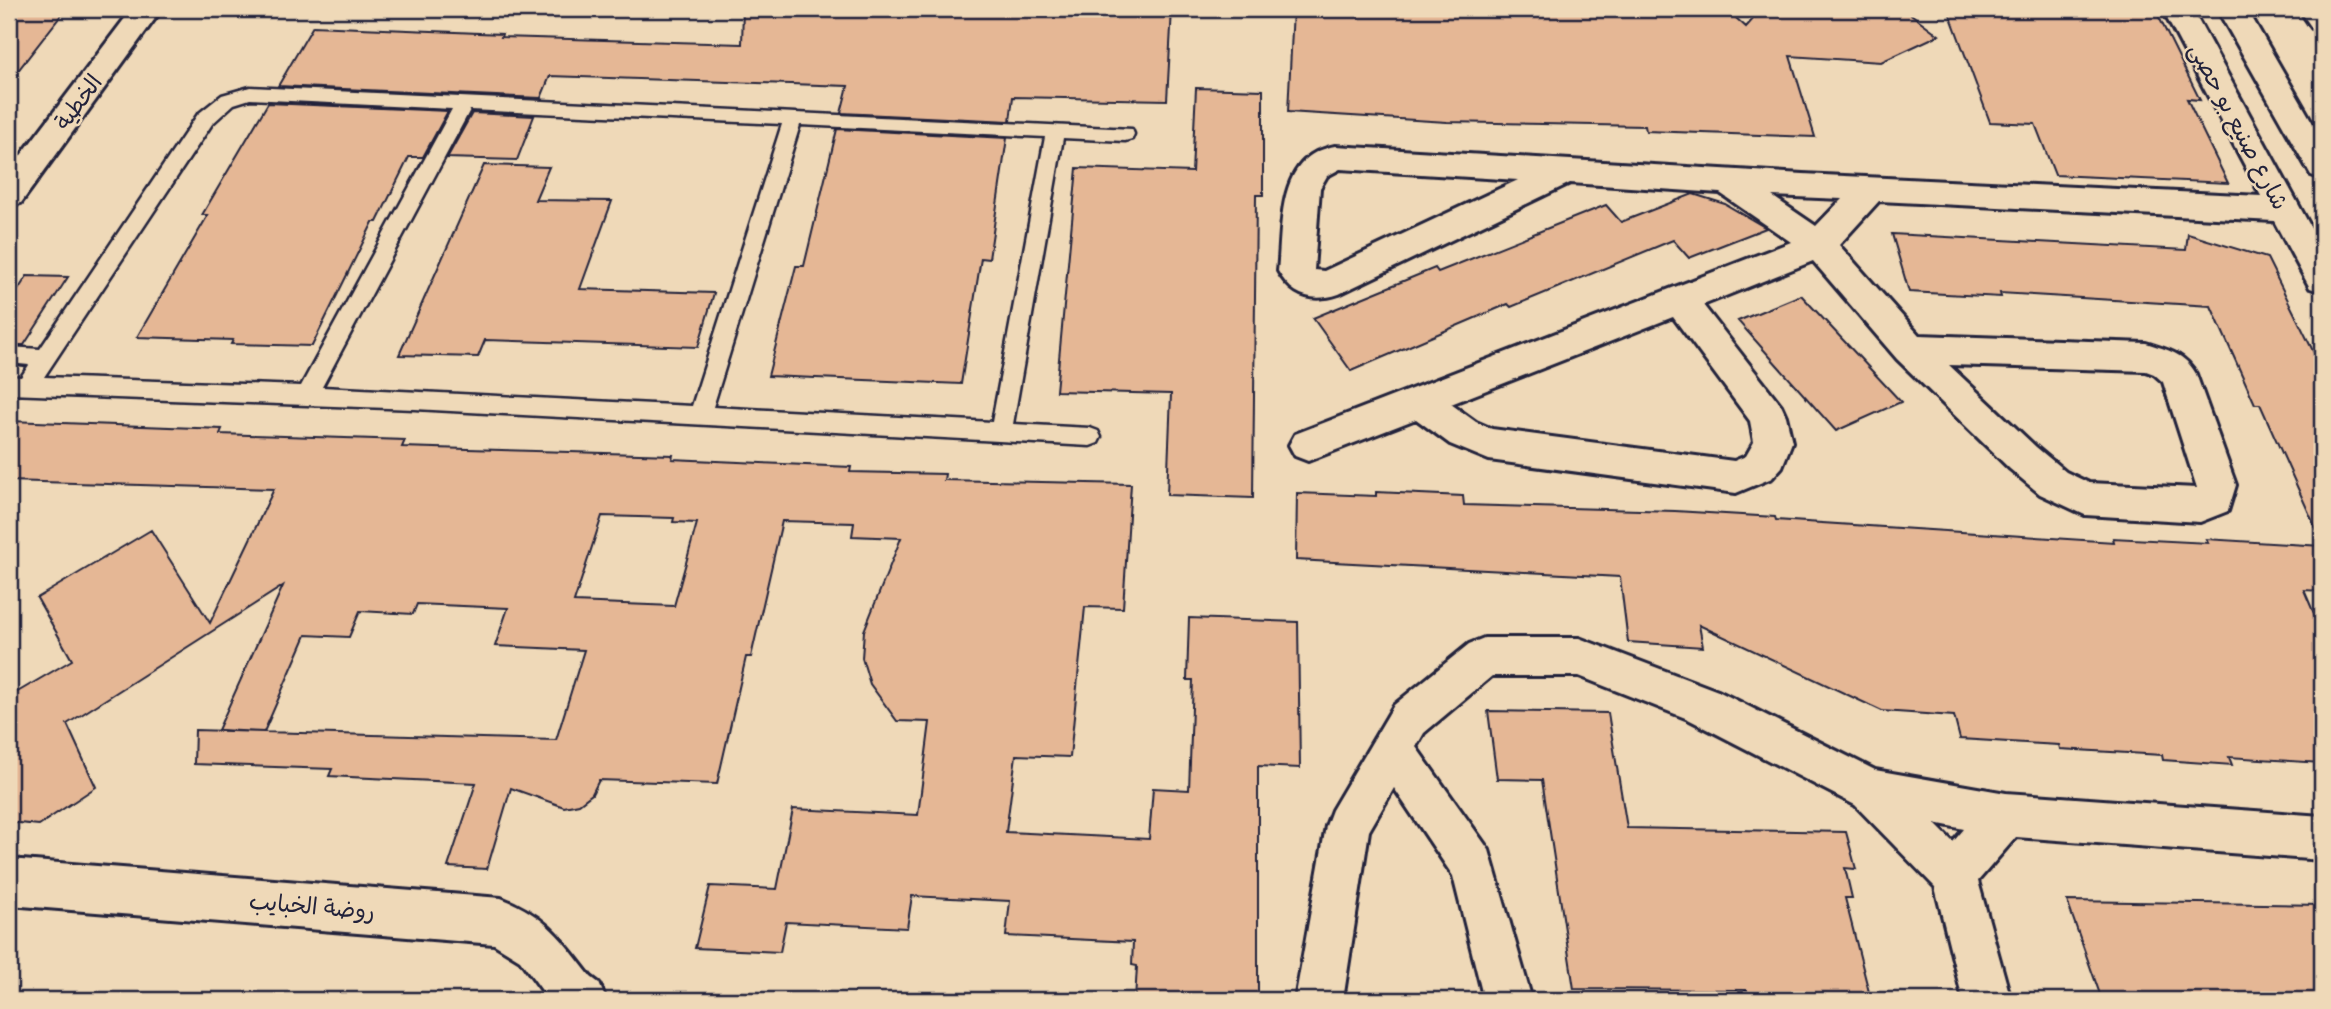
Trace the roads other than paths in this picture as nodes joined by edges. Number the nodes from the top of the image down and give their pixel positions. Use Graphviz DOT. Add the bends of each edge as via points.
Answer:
graph roads {
  1 [pos="147,9"];
  2 [pos="2177,9"];
  3 [pos="2232,9"];
  4 [pos="2314,9"];
  5 [pos="2322,21"];
  6 [pos="463,105"];
  7 [pos="793,118"];
  8 [pos="1055,131"];
  9 [pos="1125,134"];
  10 [pos="2322,167"];
  11 [pos="1567,171"];
  12 [pos="1727,181"];
  13 [pos="1871,189"];
  14 [pos="9,195"];
  15 [pos="2284,209"];
  16 [pos="1819,245"];
  17 [pos="2322,279"];
  18 [pos="1679,299"];
  19 [pos="1910,349"];
  20 [pos="9,355"];
  21 [pos="46,358"];
  22 [pos="18,385"];
  23 [pos="308,394"];
  24 [pos="1419,401"];
  25 [pos="700,413"];
  26 [pos="1001,432"];
  27 [pos="1090,437"];
  28 [pos="1308,444"];
  29 [pos="1392,748"];
  30 [pos="1870,790"];
  31 [pos="2006,815"];
  32 [pos="2322,838"];
  33 [pos="1954,875"];
  34 [pos="9,882"];
  35 [pos="582,1000"];
  36 [pos="1320,1000"];
  37 [pos="1508,1000"];
  38 [pos="1987,1000"];
  1 -- 14 [label="street, الخطية"];
  2 -- 15 [label="street, شارع صنيع بو حصى"];
  3 -- 10 [label="street"];
  4 -- 5 [label="street"];
  6 -- 7 [label="lane"];
  6 -- 21 [label="lane" via="250,93 228,99 205,119"];
  6 -- 23 [label="lane"];
  7 -- 8 [label="lane"];
  7 -- 25 [label="lane"];
  8 -- 9 [label="lane"];
  8 -- 26 [label="lane"];
  11 -- 11 [label="street" via="1335,157 1316,168 1304,188 1294,271 1304,282 1327,285"];
  11 -- 12 [label="street"];
  12 -- 13 [label="street"];
  12 -- 16 [label="street"];
  13 -- 15 [label="street"];
  13 -- 16 [label="street"];
  15 -- 17 [label="street, شارع صنيع بو حصى"];
  16 -- 18 [label="street"];
  16 -- 19 [label="street"];
  18 -- 24 [label="street"];
  18 -- 24 [label="street" via="1768,416 1773,442 1769,456 1759,467 1736,477 1489,444 1463,433"];
  19 -- 19 [label="street" via="2022,458 2053,483 2085,499 2200,505 2214,499 2217,485 2178,374 2167,365 2146,357"];
  20 -- 21 [label="lane"];
  21 -- 22 [label="lane"];
  22 -- 23 [label="lane"];
  23 -- 25 [label="lane"];
  24 -- 28 [label="street"];
  25 -- 26 [label="lane"];
  26 -- 27 [label="lane"];
  29 -- 30 [label="street" via="1409,719 1484,657 1579,657 1703,705"];
  29 -- 36 [label="street" via="1348,826"];
  29 -- 37 [label="street" via="1473,866"];
  30 -- 31 [label="street"];
  30 -- 33 [label="street"];
  31 -- 32 [label="street"];
  31 -- 33 [label="street"];
  33 -- 38 [label="street"];
  34 -- 35 [label="street, روضة الخبايب" via="501,921 536,944"];
}
